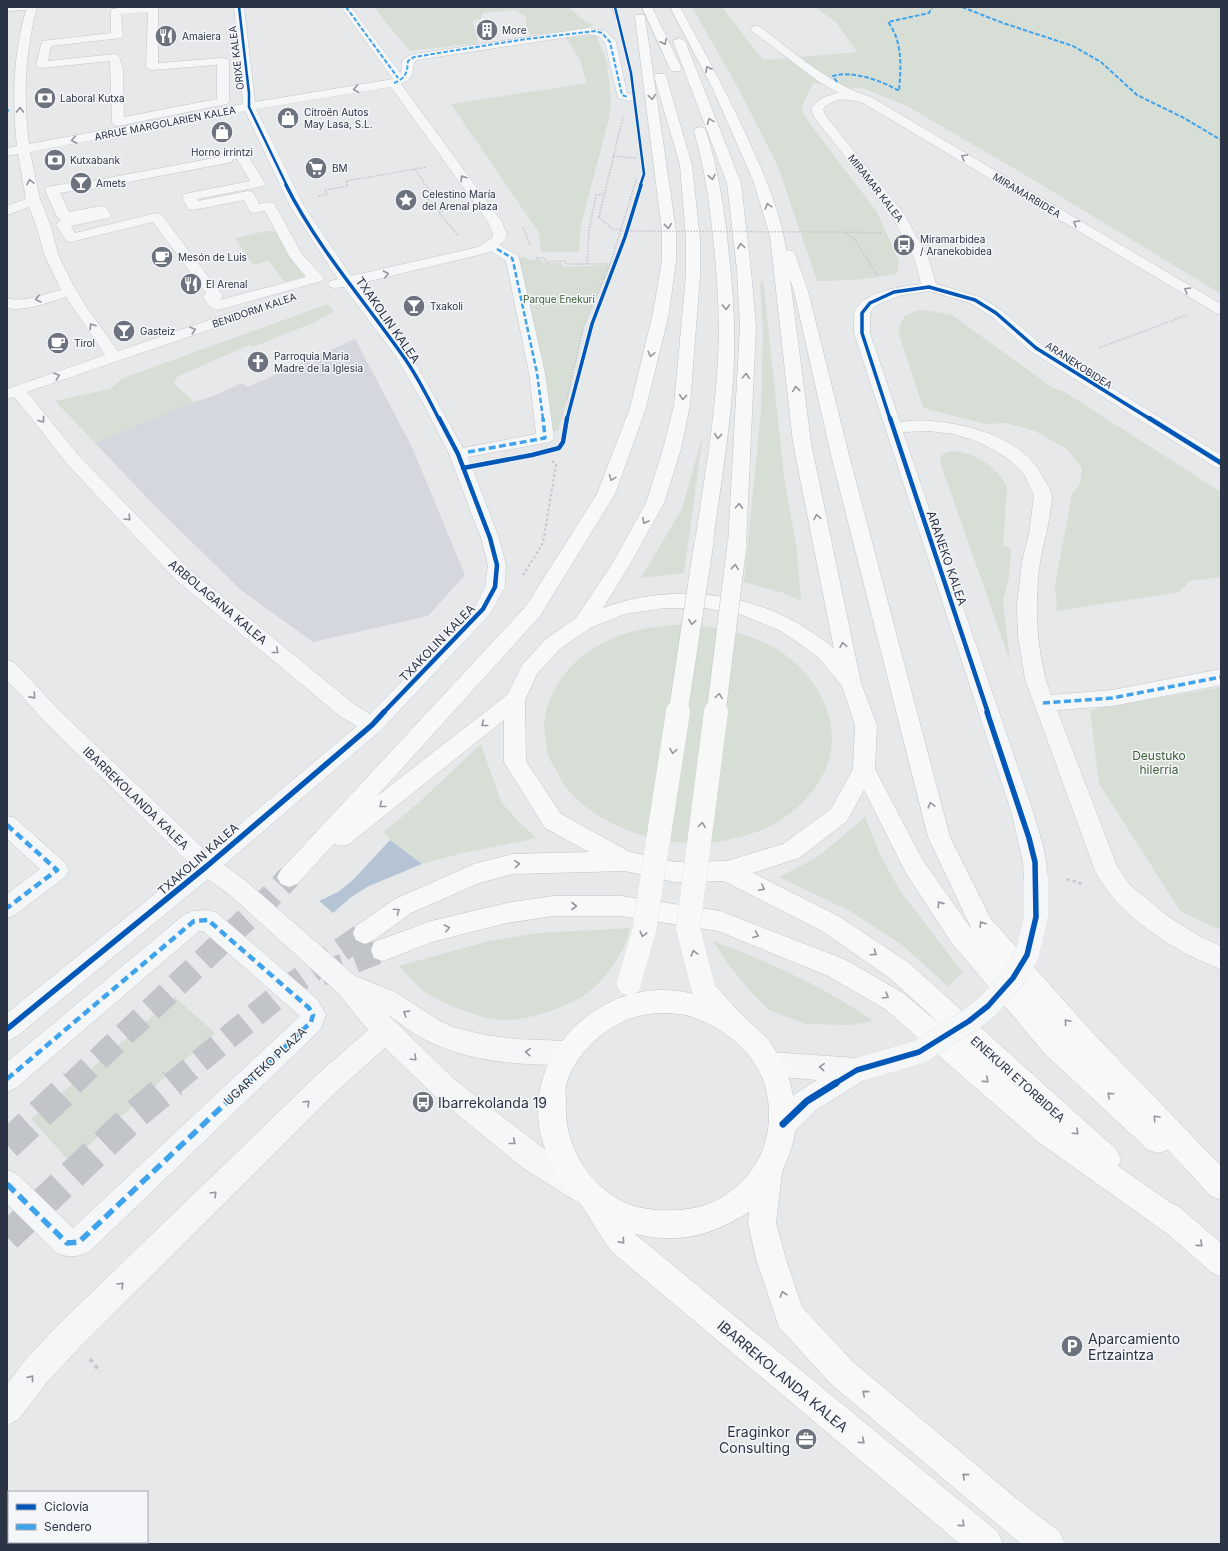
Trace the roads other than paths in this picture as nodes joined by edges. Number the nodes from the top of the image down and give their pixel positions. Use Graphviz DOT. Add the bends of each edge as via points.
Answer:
graph roads {
  1 [pos="24,7"];
  2 [pos="32,7"];
  3 [pos="239,7"];
  4 [pos="346,7"];
  5 [pos="664,7"];
  6 [pos="675,7"];
  7 [pos="7,8"];
  8 [pos="641,10"];
  9 [pos="756,29"];
  10 [pos="20,60"];
  11 [pos="223,61"];
  12 [pos="7,62"];
  13 [pos="396,80"];
  14 [pos="823,80"];
  15 [pos="855,96"];
  16 [pos="628,97"];
  17 [pos="829,99"];
  18 [pos="250,107"];
  19 [pos="22,149"];
  20 [pos="7,152"];
  21 [pos="34,201"];
  22 [pos="7,211"];
  23 [pos="63,224"];
  24 [pos="777,236"];
  25 [pos="499,241"];
  26 [pos="348,280"];
  27 [pos="928,287"];
  28 [pos="70,292"];
  29 [pos="7,303"];
  30 [pos="1221,310"];
  31 [pos="115,357"];
  32 [pos="12,392"];
  33 [pos="893,427"];
  34 [pos="468,452"];
  35 [pos="1221,463"];
  36 [pos="583,623"];
  37 [pos="7,667"];
  38 [pos="1221,677"];
  39 [pos="851,683"];
  40 [pos="515,700"];
  41 [pos="1043,703"];
  42 [pos="372,725"];
  43 [pos="864,768"];
  44 [pos="7,825"];
  45 [pos="625,861"];
  46 [pos="207,866"];
  47 [pos="727,870"];
  48 [pos="7,908"];
  49 [pos="365,933"];
  50 [pos="383,950"];
  51 [pos="1221,958"];
  52 [pos="346,984"];
  53 [pos="620,1010"];
  54 [pos="735,1025"];
  55 [pos="7,1029"];
  56 [pos="386,1032"];
  57 [pos="567,1053"];
  58 [pos="778,1064"];
  59 [pos="857,1070"];
  60 [pos="7,1079"];
  61 [pos="783,1124"];
  62 [pos="768,1171"];
  63 [pos="7,1184"];
  64 [pos="1221,1186"];
  65 [pos="588,1194"];
  66 [pos="1221,1197"];
  67 [pos="1178,1225"];
  68 [pos="1221,1262"];
  69 [pos="7,1409"];
  70 [pos="986,1544"];
  71 [pos="1048,1544"];
  1 -- 7 [label="street"];
  2 -- 10 [label="street"];
  3 -- 18 [label="street, ORIXE KALEA"];
  4 -- 13 [label="street"];
  54 -- 5 [label="main road, one-way, bridge" via="704,991 688,928 737,545 748,326 734,183 688,61"];
  24 -- 6 [label="main road, one-way" via="757,173 718,87"];
  8 -- 36 [label="main road, one-way" via="686,165 693,267 682,405 672,449 655,503 620,566"];
  8 -- 40 [label="main road" via="669,231 668,260 662,313 638,408 606,494 534,610 289,877"];
  8 -- 53 [label="main road, one-way, bridge" via="684,88 708,156 715,190 725,287 726,334 725,367 704,542 644,931"];
  9 -- 14 [label="street"];
  10 -- 12 [label="street"];
  19 -- 10 [label="street, one-way"];
  11 -- 11 [label="street" via="223,101 118,122 115,57 42,65 46,43 117,36 116,11 153,8 152,67"];
  13 -- 16 [label="street" via="405,79 409,59 419,56 595,31 602,33 610,42 622,95"];
  13 -- 18 [label="street, ARRUE MARGOLARIEN KALEA, one-way"];
  25 -- 13 [label="street, one-way" via="495,222"];
  14 -- 15 [label="street"];
  14 -- 17 [label="street" via="828,86"];
  15 -- 17 [label="street, MIRAMARBIDEA"];
  30 -- 15 [label="street, MIRAMARBIDEA, one-way" via="867,100"];
  17 -- 27 [label="street, MIRAMAR KALEA" via="821,103 817,109 820,117 898,215 922,260"];
  18 -- 19 [label="street, ARRUE MARGOLARIEN KALEA, one-way"];
  18 -- 26 [label="street, TXAKOLIN KALEA" via="291,194"];
  19 -- 20 [label="street, ARRUE MARGOLARIEN KALEA"];
  21 -- 19 [label="street, one-way"];
  21 -- 22 [label="street"];
  21 -- 28 [label="street" via="51,254"];
  23 -- 23 [label="street" via="71,238 156,217 216,296 210,297 217,306 317,278 310,274 285,238 269,206 255,209 248,195 193,206 189,197 258,183 242,154 225,157 227,159 220,161 82,187 52,190 64,217 101,210 104,215"];
  39 -- 24 [label="main road, one-way" via="802,443"];
  64 -- 24 [label="main road, one-way" via="1084,1042 982,926 939,837 842,462 801,291 787,250"];
  26 -- 25 [label="street, BENIDORM KALEA, one-way" via="381,275 483,250"];
  25 -- 34 [label="street" via="512,258 536,373 545,438"];
  31 -- 26 [label="street, BENIDORM KALEA, one-way"];
  26 -- 42 [label="street, TXAKOLIN KALEA" via="404,357 458,454 490,538 497,565 495,586 483,609"];
  27 -- 33 [label="street, ARANEKO KALEA" via="894,292 870,302 862,313 862,333"];
  27 -- 35 [label="street, ARANEKOBIDEA" via="975,300 996,313 1036,348"];
  28 -- 29 [label="street, one-way" via="20,304"];
  31 -- 28 [label="street, one-way"];
  32 -- 31 [label="street, BENIDORM KALEA, one-way"];
  32 -- 42 [label="street, ARBOLAGANA KALEA, one-way" via="31,406 74,461 183,575 348,710"];
  33 -- 41 [label="street" via="929,426 980,436 1017,457 1031,471 1043,496 1029,584 1028,636 1035,679"];
  33 -- 59 [label="street, ARANEKO KALEA, bridge" via="1022,811 1035,862 1036,917 1027,955 1013,978 988,1006 969,1022 919,1052"];
  36 -- 39 [label="main road" via="622,608 665,601 706,601 746,609 788,626 824,651"];
  36 -- 40 [label="main road" via="553,644 529,670"];
  37 -- 46 [label="street, IBARREKOLANDA KALEA, one-way" via="53,717"];
  38 -- 41 [label="street" via="1112,698"];
  39 -- 43 [label="main road" via="866,725"];
  40 -- 45 [label="main road" via="515,762 553,821"];
  41 -- 51 [label="street" via="1107,871 1122,892 1160,924 1192,945"];
  42 -- 46 [label="street, TXAKOLIN KALEA"];
  43 -- 47 [label="main road" via="839,815 791,851"];
  66 -- 43 [label="main road, one-way" via="1054,1045 960,934 914,866"];
  44 -- 48 [label="street" via="57,870"];
  45 -- 47 [label="main road" via="675,872"];
  49 -- 45 [label="main road, one-way" via="403,906 481,872 513,864"];
  46 -- 52 [label="street, IBARREKOLANDA KALEA" via="238,888"];
  46 -- 55 [label="street, TXAKOLIN KALEA"];
  47 -- 67 [label="main road, ENEKURI ETORBIDEA, one-way" via="830,924 900,971"];
  50 -- 67 [label="main road, ENEKURI ETORBIDEA, one-way" via="431,932 508,913 553,906 621,906 720,921 836,968 894,1001 1047,1132"];
  52 -- 56 [label="street, IBARREKOLANDA KALEA"];
  57 -- 52 [label="street, IBARREKOLANDA KALEA, one-way" via="532,1053 465,1042 437,1032 386,1000"];
  53 -- 54 [label="main road" via="648,1002 679,1002 708,1010"];
  53 -- 57 [label="main road" via="590,1027"];
  54 -- 58 [label="main road"];
  56 -- 65 [label="street, IBARREKOLANDA KALEA, one-way" via="445,1088 533,1158"];
  69 -- 56 [label="street, one-way" via="37,1370 70,1335 329,1081"];
  57 -- 65 [label="main road" via="553,1086 551,1122 562,1159"];
  59 -- 58 [label="street, one-way"];
  58 -- 61 [label="main road"];
  59 -- 61 [label="street" via="807,1100"];
  60 -- 63 [label="street, UGARTEKO PLAZA" via="194,921 208,920 313,1015 311,1022 79,1242 67,1243"];
  61 -- 62 [label="main road" via="779,1148"];
  62 -- 65 [label="main road" via="748,1196 721,1214 688,1224 654,1224 621,1215"];
  71 -- 62 [label="main road, one-way" via="842,1373 790,1316 762,1223"];
  65 -- 70 [label="main road, IBARREKOLANDA KALEA, one-way" via="622,1242"];
  67 -- 68 [label="main road, ENEKURI ETORBIDEA, one-way"];
}
